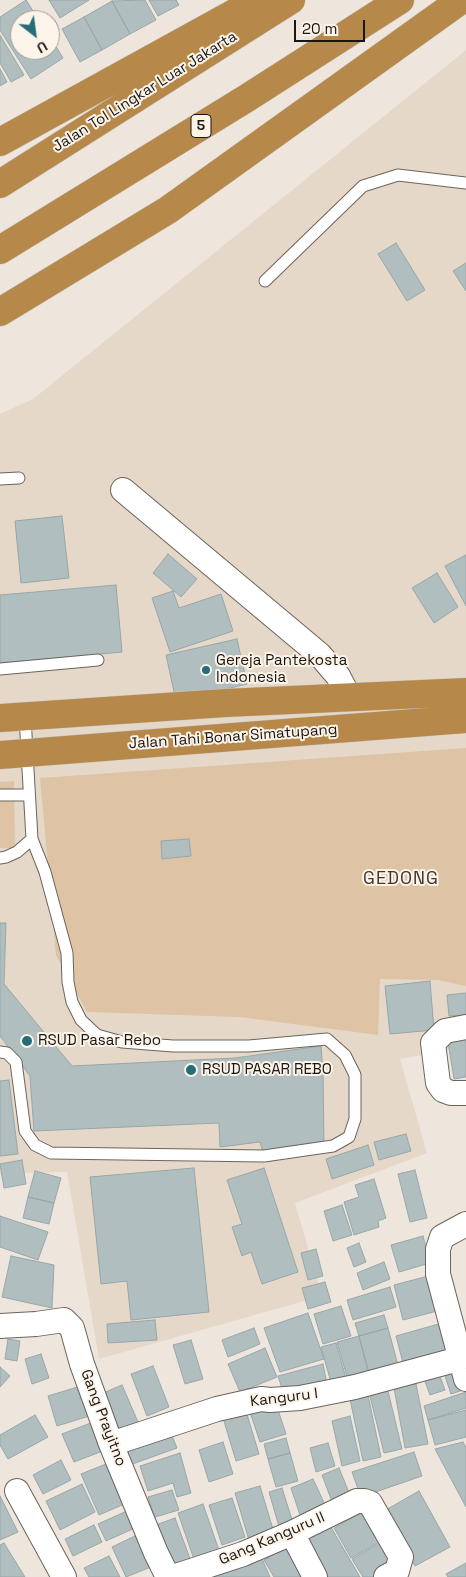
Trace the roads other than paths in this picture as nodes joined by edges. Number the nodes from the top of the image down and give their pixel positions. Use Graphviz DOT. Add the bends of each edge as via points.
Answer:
graph roads {
  1 [pos="258,0"];
  2 [pos="291,0"];
  3 [pos="400,0"];
  4 [pos="461,0"];
  5 [pos="0,142"];
  6 [pos="466,183"];
  7 [pos="0,184"];
  8 [pos="0,250"];
  9 [pos="265,281"];
  10 [pos="0,312"];
  11 [pos="19,478"];
  12 [pos="0,479"];
  13 [pos="123,490"];
  14 [pos="98,660"];
  15 [pos="0,669"];
  16 [pos="466,692"];
  17 [pos="349,697"];
  18 [pos="12,717"];
  19 [pos="466,719"];
  20 [pos="27,753"];
  21 [pos="0,755"];
  22 [pos="0,794"];
  23 [pos="29,795"];
  24 [pos="32,839"];
  25 [pos="0,858"];
  26 [pos="466,1027"];
  27 [pos="0,1052"];
  28 [pos="466,1093"];
  29 [pos="466,1224"];
  30 [pos="0,1326"];
  31 [pos="463,1369"];
  32 [pos="111,1444"];
  33 [pos="17,1491"];
  34 [pos="292,1533"];
  35 [pos="64,1577"];
  36 [pos="168,1577"];
  37 [pos="173,1577"];
  38 [pos="315,1577"];
  39 [pos="386,1577"];
  1 -- 5 [label="highway"];
  2 -- 7 [label="highway, Jalan Tol Lingkar Luar Jakarta"];
  3 -- 8 [label="highway, 5"];
  4 -- 10 [label="highway" via="168,210"];
  6 -- 9 [label="lane" via="398,175 363,186"];
  11 -- 12 [label="lane"];
  13 -- 17 [label="street" via="320,655 338,676"];
  14 -- 15 [label="lane"];
  16 -- 17 [label="highway"];
  17 -- 18 [label="highway"];
  18 -- 20 [label="lane"];
  19 -- 20 [label="highway, Jalan Tahi Bonar Simatupang"];
  20 -- 21 [label="highway, Jalan Tahi Bonar Simatupang"];
  20 -- 23 [label="lane"];
  22 -- 23 [label="lane"];
  23 -- 24 [label="lane"];
  24 -- 25 [label="lane" via="17,852"];
  24 -- 27 [label="lane" via="45,872 66,953 72,1002 81,1020 98,1035 122,1042 174,1046 249,1046 327,1040 345,1055 355,1075 355,1119 349,1137 333,1146 264,1156 51,1153 35,1145 25,1131 16,1062 7,1052"];
  26 -- 28 [label="street" via="445,1031 433,1043 438,1083 451,1093"];
  29 -- 31 [label="street" via="442,1237 438,1249 438,1274"];
  30 -- 32 [label="street, Gang Prayitno" via="64,1320 72,1328"];
  31 -- 32 [label="street, Kanguru I" via="300,1398 261,1399"];
  32 -- 36 [label="street, Gang Prayitno"];
  33 -- 35 [label="street"];
  34 -- 37 [label="street, Gang Kanguru II" via="243,1554"];
  34 -- 38 [label="street"];
  34 -- 39 [label="street, Gang Kanguru II" via="364,1500 370,1503 401,1557 397,1571"];
}
